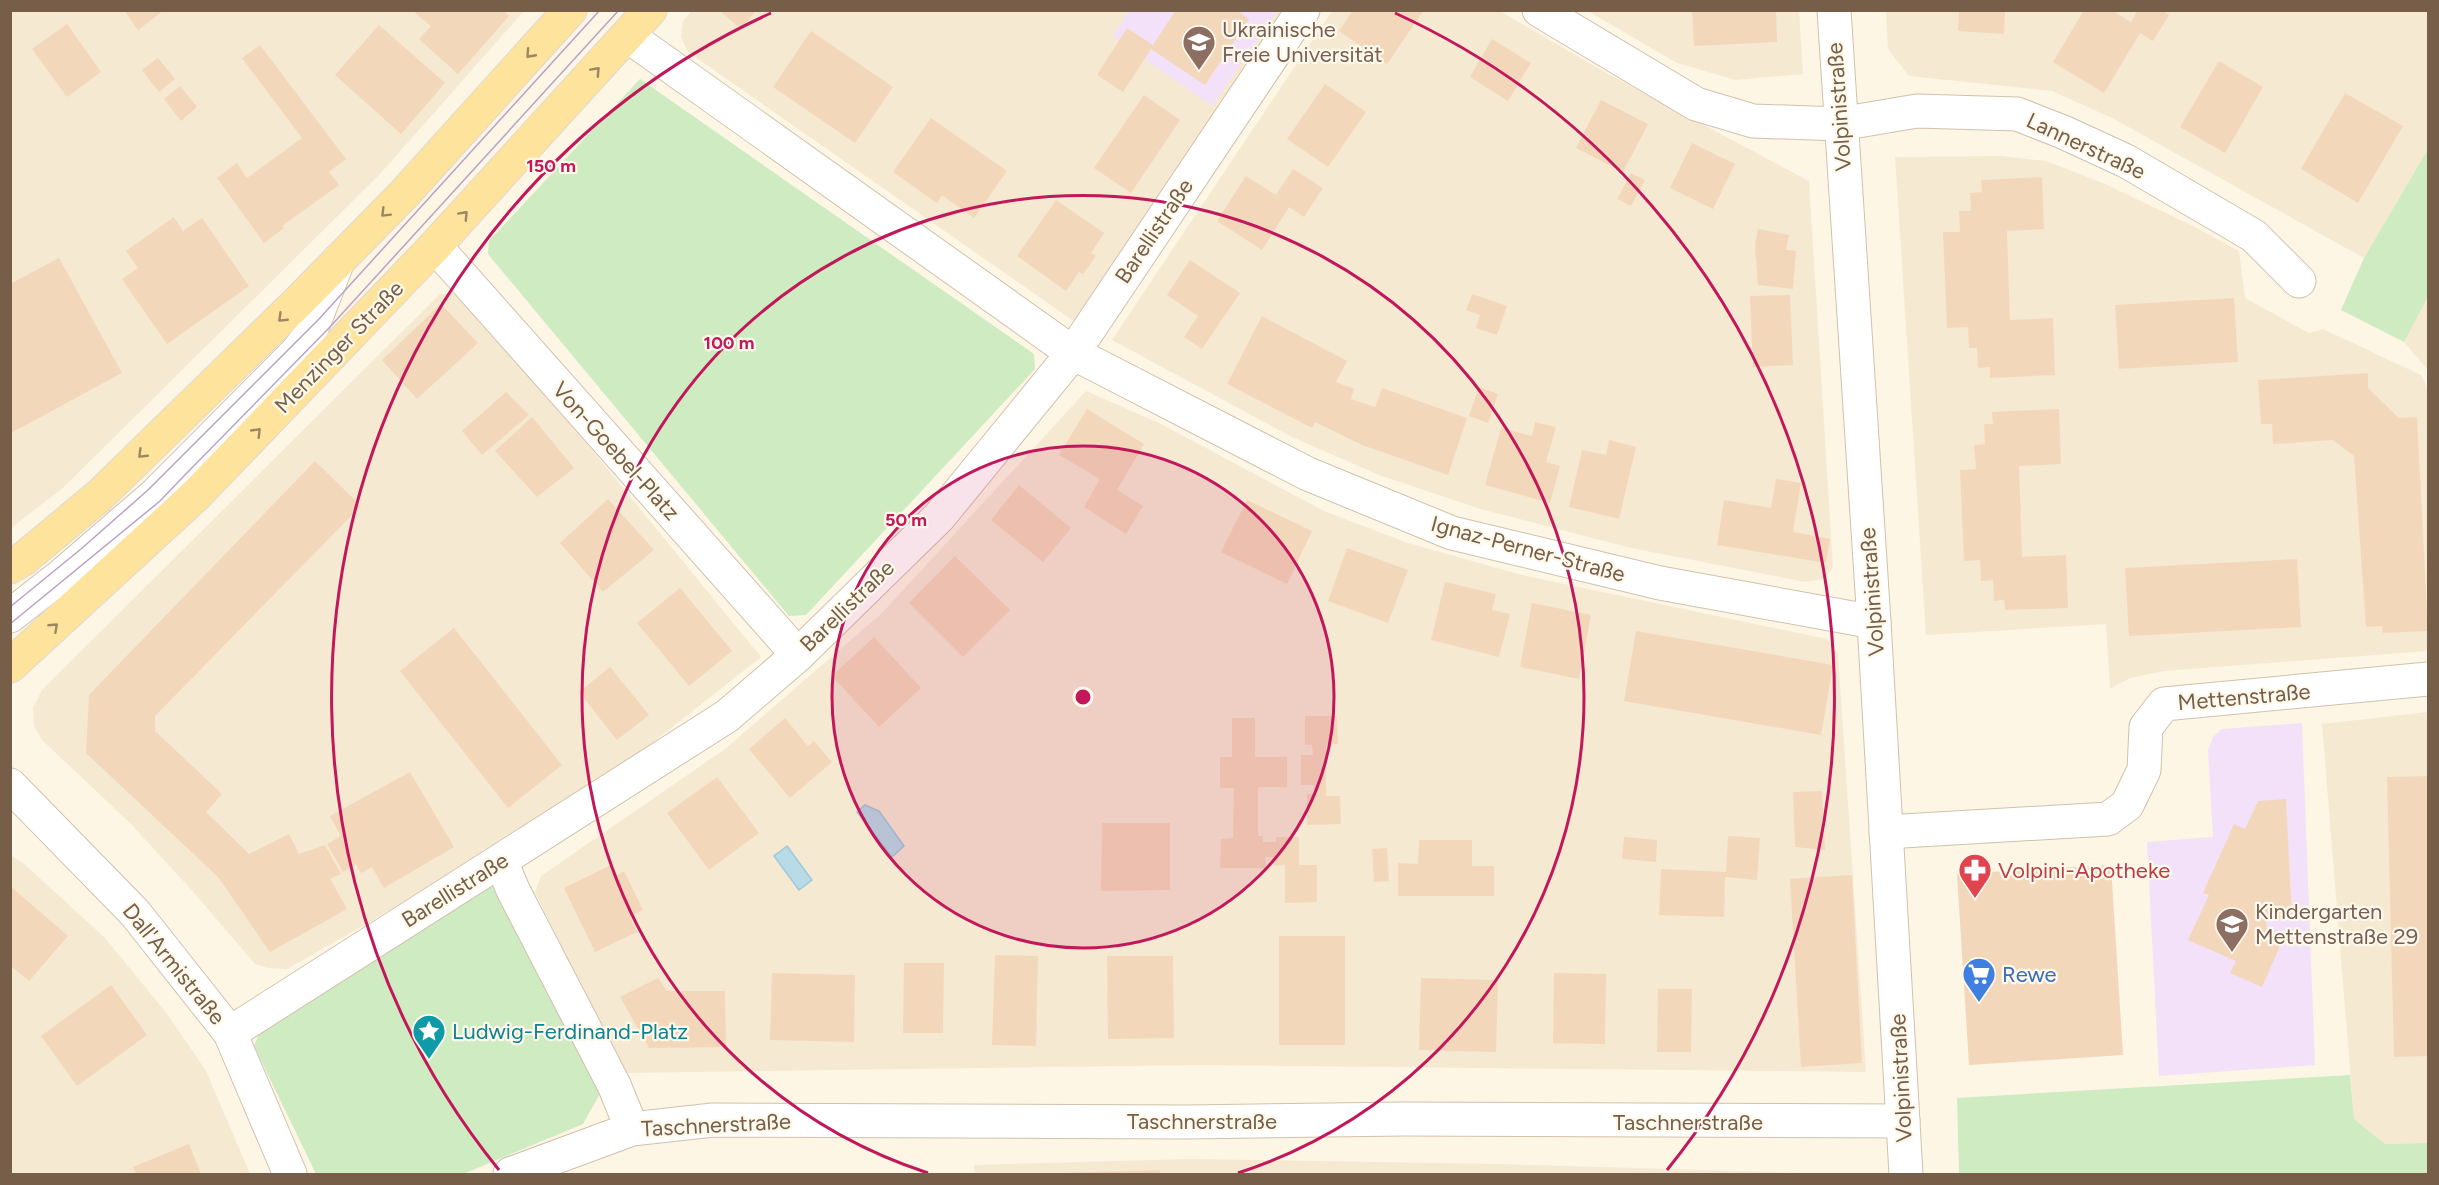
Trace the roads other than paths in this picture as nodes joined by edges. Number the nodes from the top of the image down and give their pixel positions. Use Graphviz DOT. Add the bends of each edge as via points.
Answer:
graph roads {
  1 [pos="570,10"];
  2 [pos="650,10"];
  3 [pos="1303,10"];
  4 [pos="1539,10"];
  5 [pos="1834,10"];
  6 [pos="628,36"];
  7 [pos="1840,124"];
  8 [pos="435,246"];
  9 [pos="338,261"];
  10 [pos="2299,281"];
  11 [pos="1073,353"];
  12 [pos="216,474"];
  13 [pos="167,483"];
  14 [pos="10,567"];
  15 [pos="10,615"];
  16 [pos="1874,622"];
  17 [pos="798,655"];
  18 [pos="10,666"];
  19 [pos="2428,680"];
  20 [pos="10,785"];
  21 [pos="1886,832"];
  22 [pos="501,861"];
  23 [pos="230,1033"];
  24 [pos="1903,1122"];
  25 [pos="632,1129"];
  26 [pos="290,1174"];
  27 [pos="510,1174"];
  28 [pos="1906,1174"];
  1 -- 9 [label="main road, one-way"];
  2 -- 6 [label="main road, Menzinger Straße"];
  3 -- 11 [label="street, Barellistraße"];
  4 -- 7 [label="street, Lannerstraße" via="1695,104 1753,121"];
  5 -- 7 [label="street, Volpinistraße"];
  8 -- 6 [label="main road, Menzinger Straße, one-way"];
  6 -- 11 [label="street"];
  7 -- 10 [label="street, Lannerstraße" via="1917,111 2017,114 2126,161 2254,236"];
  7 -- 16 [label="street, Volpinistraße"];
  12 -- 8 [label="main road, Menzinger Straße, one-way"];
  8 -- 17 [label="street, Von-Goebel-Platz"];
  9 -- 13 [label="street" via="308,338"];
  9 -- 14 [label="main road, one-way" via="99,496"];
  11 -- 16 [label="street, Ignaz-Perner-Straße" via="1308,474 1452,534 1660,583"];
  11 -- 17 [label="street, Barellistraße" via="939,517"];
  12 -- 13 [label="street"];
  18 -- 12 [label="main road, Menzinger Straße, one-way"];
  13 -- 15 [label="street"];
  16 -- 21 [label="street, Volpinistraße"];
  17 -- 22 [label="street, Barellistraße" via="727,716"];
  19 -- 21 [label="street, Mettenstraße" via="2164,704 2146,727 2144,770 2127,805 2108,819"];
  20 -- 23 [label="street, Dall'Armistraße" via="135,913"];
  21 -- 24 [label="street, Volpinistraße"];
  22 -- 23 [label="street, Barellistraße"];
  22 -- 25 [label="street" via="614,1085"];
  23 -- 26 [label="street, Dall'Armistraße"];
  24 -- 25 [label="street, Taschnerstraße" via="713,1120"];
  24 -- 28 [label="street, Volpinistraße"];
  25 -- 27 [label="street, Taschnerstraße"];
}
